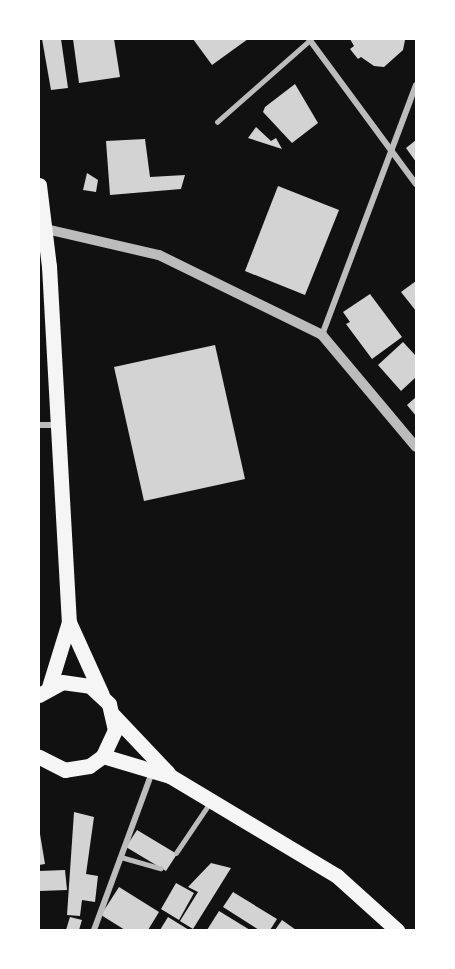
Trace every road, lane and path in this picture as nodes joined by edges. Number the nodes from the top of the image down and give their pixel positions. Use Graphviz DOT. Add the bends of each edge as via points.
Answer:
graph roads {
  1 [pos="309,40"];
  2 [pos="416,85"];
  3 [pos="217,122"];
  4 [pos="391,150"];
  5 [pos="416,184"];
  6 [pos="39,185"];
  7 [pos="46,229"];
  8 [pos="44,266"];
  9 [pos="322,335"];
  10 [pos="39,425"];
  11 [pos="57,425"];
  12 [pos="416,447"];
  13 [pos="69,622"];
  14 [pos="44,691"];
  15 [pos="102,694"];
  16 [pos="113,715"];
  17 [pos="103,756"];
  18 [pos="39,757"];
  19 [pos="153,770"];
  20 [pos="170,776"];
  21 [pos="211,802"];
  22 [pos="176,853"];
  23 [pos="121,857"];
  24 [pos="160,868"];
  25 [pos="94,930"];
  26 [pos="397,930"];
  1 -- 3 [label="lane"];
  1 -- 4 [label="street"];
  2 -- 4 [label="street"];
  4 -- 5 [label="street"];
  4 -- 9 [label="street"];
  6 -- 7 [label="main road"];
  7 -- 8 [label="main road"];
  7 -- 9 [label="street" via="159,255"];
  8 -- 11 [label="main road"];
  9 -- 12 [label="street"];
  10 -- 11 [label="street"];
  11 -- 13 [label="main road"];
  13 -- 14 [label="main road"];
  13 -- 15 [label="main road"];
  14 -- 15 [label="main road" via="76,682"];
  15 -- 16 [label="main road"];
  16 -- 17 [label="main road" via="113,737"];
  16 -- 20 [label="main road"];
  17 -- 18 [label="main road" via="74,770 57,768"];
  17 -- 19 [label="main road"];
  19 -- 20 [label="main road"];
  19 -- 23 [label="street"];
  20 -- 21 [label="main road"];
  21 -- 22 [label="lane"];
  21 -- 26 [label="main road" via="337,876"];
  23 -- 24 [label="lane"];
  23 -- 25 [label="street"];
}
